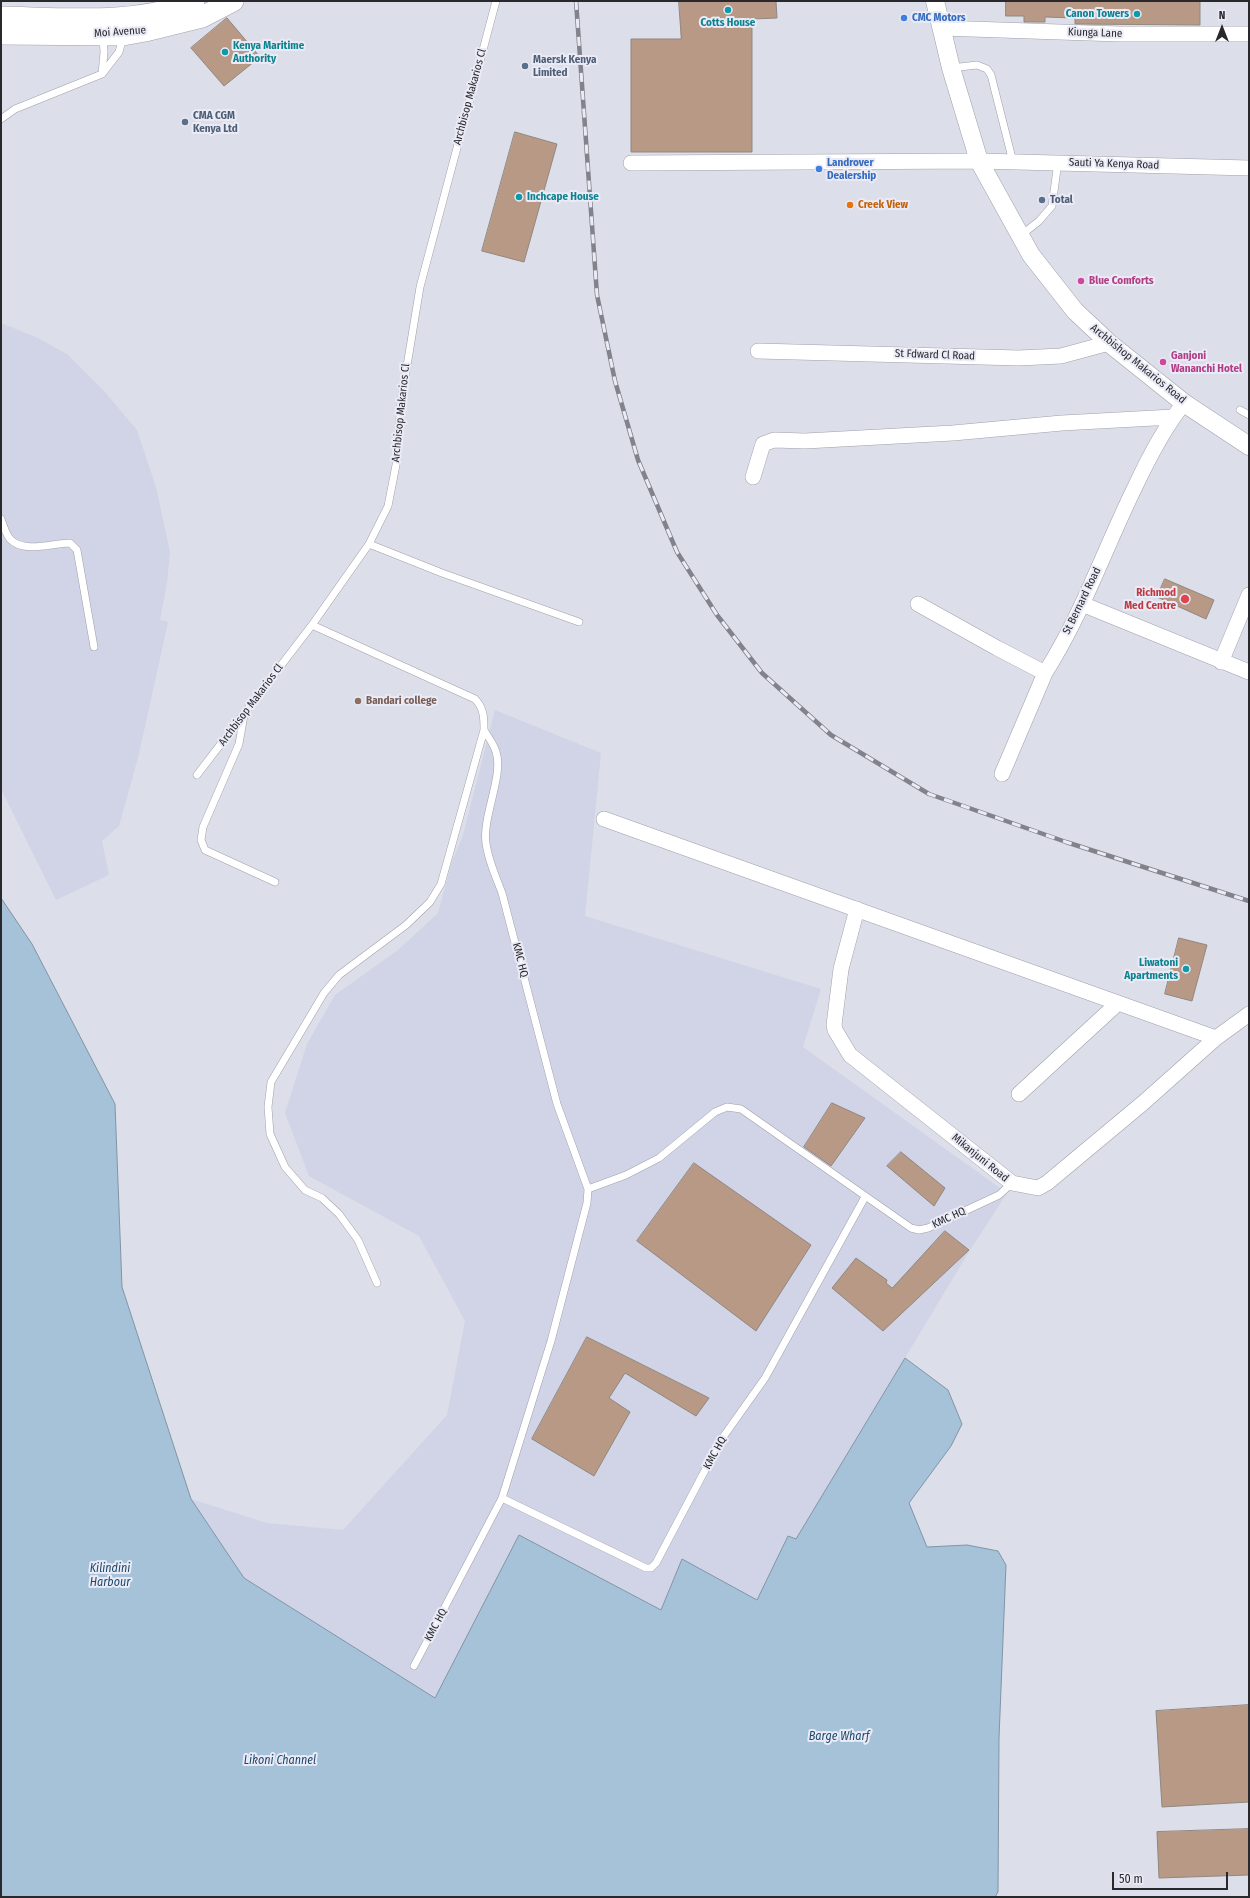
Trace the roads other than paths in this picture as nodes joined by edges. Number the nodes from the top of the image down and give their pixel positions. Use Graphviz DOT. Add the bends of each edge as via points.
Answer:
graph roads {
  1 [pos="194,1"];
  2 [pos="233,1"];
  3 [pos="496,1"];
  4 [pos="936,1"];
  5 [pos="1,17"];
  6 [pos="114,26"];
  7 [pos="940,28"];
  8 [pos="1,34"];
  9 [pos="1249,34"];
  10 [pos="950,68"];
  11 [pos="102,74"];
  12 [pos="1,119"];
  13 [pos="979,161"];
  14 [pos="1013,162"];
  15 [pos="1058,162"];
  16 [pos="631,163"];
  17 [pos="1249,168"];
  18 [pos="1020,236"];
  19 [pos="1109,343"];
  20 [pos="758,351"];
  21 [pos="1184,403"];
  22 [pos="1240,410"];
  23 [pos="1249,415"];
  24 [pos="1173,417"];
  25 [pos="1249,446"];
  26 [pos="753,477"];
  27 [pos="1,519"];
  28 [pos="369,544"];
  29 [pos="1249,595"];
  30 [pos="918,604"];
  31 [pos="1082,604"];
  32 [pos="580,622"];
  33 [pos="312,625"];
  34 [pos="94,647"];
  35 [pos="1221,662"];
  36 [pos="1044,672"];
  37 [pos="1249,672"];
  38 [pos="244,713"];
  39 [pos="484,730"];
  40 [pos="1002,774"];
  41 [pos="197,775"];
  42 [pos="604,820"];
  43 [pos="275,882"];
  44 [pos="857,910"];
  45 [pos="1118,1003"];
  46 [pos="1249,1014"];
  47 [pos="1216,1038"];
  48 [pos="1019,1094"];
  49 [pos="1012,1183"];
  50 [pos="588,1189"];
  51 [pos="865,1197"];
  52 [pos="377,1283"];
  53 [pos="502,1498"];
  54 [pos="414,1666"];
  1 -- 6 [label="main road, Moi Avenue"];
  2 -- 6 [label="main road, Moi Avenue" via="202,17 145,32"];
  3 -- 28 [label="lane, Archbisop Makarios Cl" via="420,287 400,402 396,465 388,506"];
  4 -- 7 [label="street, Archbishop Makarios Road"];
  5 -- 6 [label="main road, Moi Avenue"];
  6 -- 8 [label="main road, Moi Avenue"];
  6 -- 11 [label="lane" via="104,52"];
  6 -- 11 [label="lane" via="118,52"];
  7 -- 9 [label="street, Kiunga Lane" via="1120,34"];
  7 -- 10 [label="street, Archbishop Makarios Road"];
  10 -- 13 [label="street, Archbishop Makarios Road"];
  10 -- 14 [label="lane" via="977,65 987,69 991,75"];
  11 -- 12 [label="lane" via="15,109"];
  13 -- 14 [label="street, Sauti Ya Kenya Road"];
  13 -- 16 [label="street, Sauti Ya Kenya Road"];
  13 -- 18 [label="street, Archbishop Makarios Road"];
  14 -- 15 [label="street, Sauti Ya Kenya Road"];
  15 -- 17 [label="street, Sauti Ya Kenya Road"];
  15 -- 18 [label="lane" via="1052,206 1039,221"];
  18 -- 19 [label="street, Archbishop Makarios Road" via="1031,255 1075,311"];
  19 -- 20 [label="street, St Fdward Cl Road" via="1061,356 1018,358"];
  19 -- 21 [label="street, Archbishop Makarios Road"];
  21 -- 24 [label="street, St Bernard Road"];
  21 -- 25 [label="street, Archbishop Makarios Road"];
  22 -- 23 [label="lane"];
  24 -- 26 [label="street" via="1062,423 953,433 804,441 774,440 763,444"];
  24 -- 31 [label="street, St Bernard Road" via="1147,462"];
  27 -- 34 [label="lane" via="10,539 17,544 29,547 70,542 77,550"];
  28 -- 32 [label="lane"];
  28 -- 33 [label="lane, Archbisop Makarios Cl"];
  29 -- 35 [label="street"];
  30 -- 36 [label="street"];
  31 -- 35 [label="street"];
  31 -- 36 [label="street, St Bernard Road"];
  33 -- 38 [label="lane, Archbisop Makarios Cl"];
  33 -- 39 [label="lane" via="475,699 480,704 483,714"];
  35 -- 37 [label="street"];
  36 -- 40 [label="street, St Bernard Road"];
  38 -- 41 [label="lane, Archbisop Makarios Cl"];
  38 -- 43 [label="lane" via="239,744 203,827 201,840 205,850"];
  39 -- 50 [label="lane, KMC HQ" via="496,752 499,765 485,842 502,893 557,1104"];
  39 -- 52 [label="lane" via="441,884 430,902 406,925 340,975 324,993 271,1082 268,1107 270,1134 285,1167 305,1190 322,1198 340,1214 358,1240"];
  42 -- 44 [label="street"];
  44 -- 45 [label="street"];
  44 -- 49 [label="street, Mikanjuni Road" via="841,969 834,1025 837,1034 850,1055"];
  45 -- 47 [label="street"];
  45 -- 48 [label="street"];
  46 -- 47 [label="street, Mikanjuni Road"];
  47 -- 49 [label="street, Mikanjuni Road" via="1047,1183 1038,1188"];
  49 -- 51 [label="lane, KMC HQ" via="1000,1195 919,1230 911,1228"];
  50 -- 51 [label="lane, KMC HQ" via="626,1175 658,1158 715,1112 726,1107 742,1109"];
  50 -- 53 [label="lane, KMC HQ" via="588,1203 551,1341"];
  51 -- 53 [label="lane, KMC HQ" via="765,1378 721,1440 651,1568 646,1568"];
  53 -- 54 [label="lane, KMC HQ"];
}
